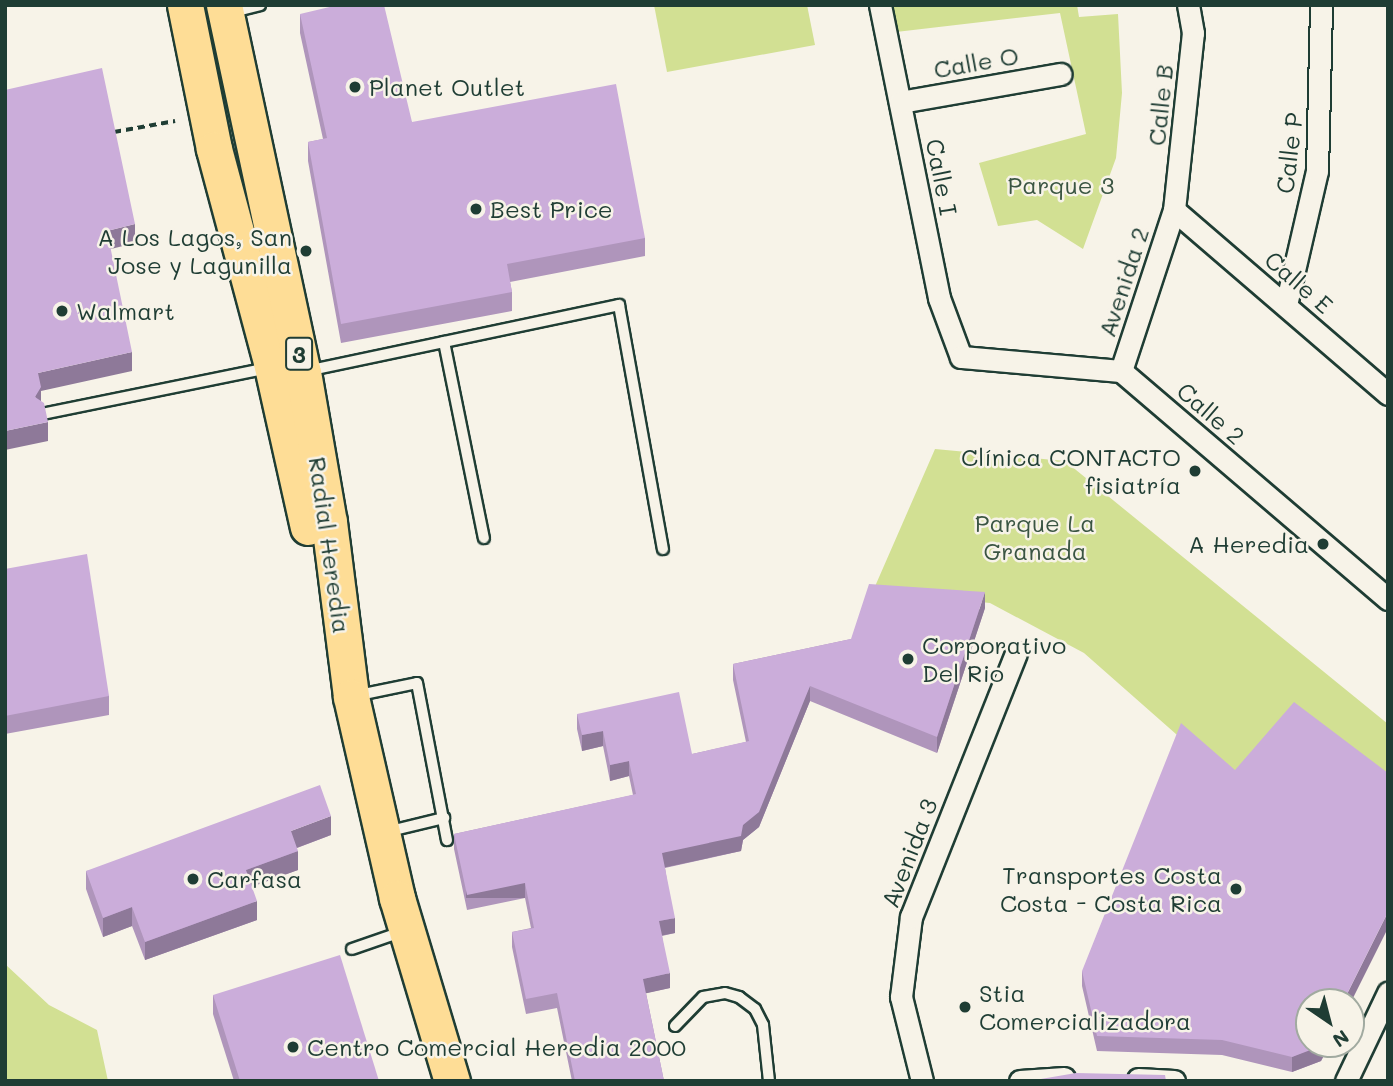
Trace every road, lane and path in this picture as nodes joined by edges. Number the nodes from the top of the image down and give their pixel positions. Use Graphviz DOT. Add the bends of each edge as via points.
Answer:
graph roads {
  1 [pos="260,5"];
  2 [pos="880,5"];
  3 [pos="1188,5"];
  4 [pos="1321,5"];
  5 [pos="205,12"];
  6 [pos="1061,74"];
  7 [pos="900,102"];
  8 [pos="175,121"];
  9 [pos="112,133"];
  10 [pos="1174,210"];
  11 [pos="1286,305"];
  12 [pos="444,342"];
  13 [pos="287,370"];
  14 [pos="1121,370"];
  15 [pos="1387,392"];
  16 [pos="42,414"];
  17 [pos="484,537"];
  18 [pos="663,549"];
  19 [pos="1388,599"];
  20 [pos="1016,653"];
  21 [pos="351,697"];
  22 [pos="444,818"];
  23 [pos="384,833"];
  24 [pos="447,840"];
  25 [pos="407,930"];
  26 [pos="352,949"];
  27 [pos="1388,993"];
  28 [pos="675,1026"];
  29 [pos="1088,1077"];
  30 [pos="1113,1077"];
  31 [pos="452,1081"];
  32 [pos="769,1081"];
  33 [pos="922,1081"];
  34 [pos="1020,1081"];
  35 [pos="1174,1081"];
  36 [pos="1346,1081"];
  1 -- 5 [label="lane"];
  2 -- 7 [label="street, Calle I"];
  3 -- 10 [label="street, Calle B" via="1193,33"];
  4 -- 11 [label="street, Calle P" via="1317,171"];
  5 -- 13 [label="main road" via="214,149"];
  6 -- 7 [label="street, Calle O"];
  7 -- 14 [label="street, Calle I" via="939,298 961,357"];
  8 -- 9 [label="path"];
  10 -- 11 [label="street, Calle E"];
  10 -- 14 [label="street, Avenida 2"];
  11 -- 15 [label="street, Calle E"];
  12 -- 13 [label="lane"];
  12 -- 17 [label="lane"];
  12 -- 18 [label="lane" via="619,305"];
  13 -- 16 [label="lane"];
  13 -- 21 [label="main road"];
  14 -- 19 [label="street, Calle 2"];
  20 -- 33 [label="street, Avenida 3" via="911,918 901,997"];
  21 -- 22 [label="lane" via="417,683"];
  21 -- 23 [label="main road"];
  22 -- 23 [label="lane"];
  22 -- 24 [label="lane"];
  23 -- 25 [label="main road"];
  25 -- 26 [label="lane"];
  25 -- 31 [label="main road"];
  27 -- 36 [label="street"];
  28 -- 32 [label="lane" via="703,997 725,993 739,997 755,1009 763,1025"];
  29 -- 34 [label="street"];
  30 -- 35 [label="street"];
}
